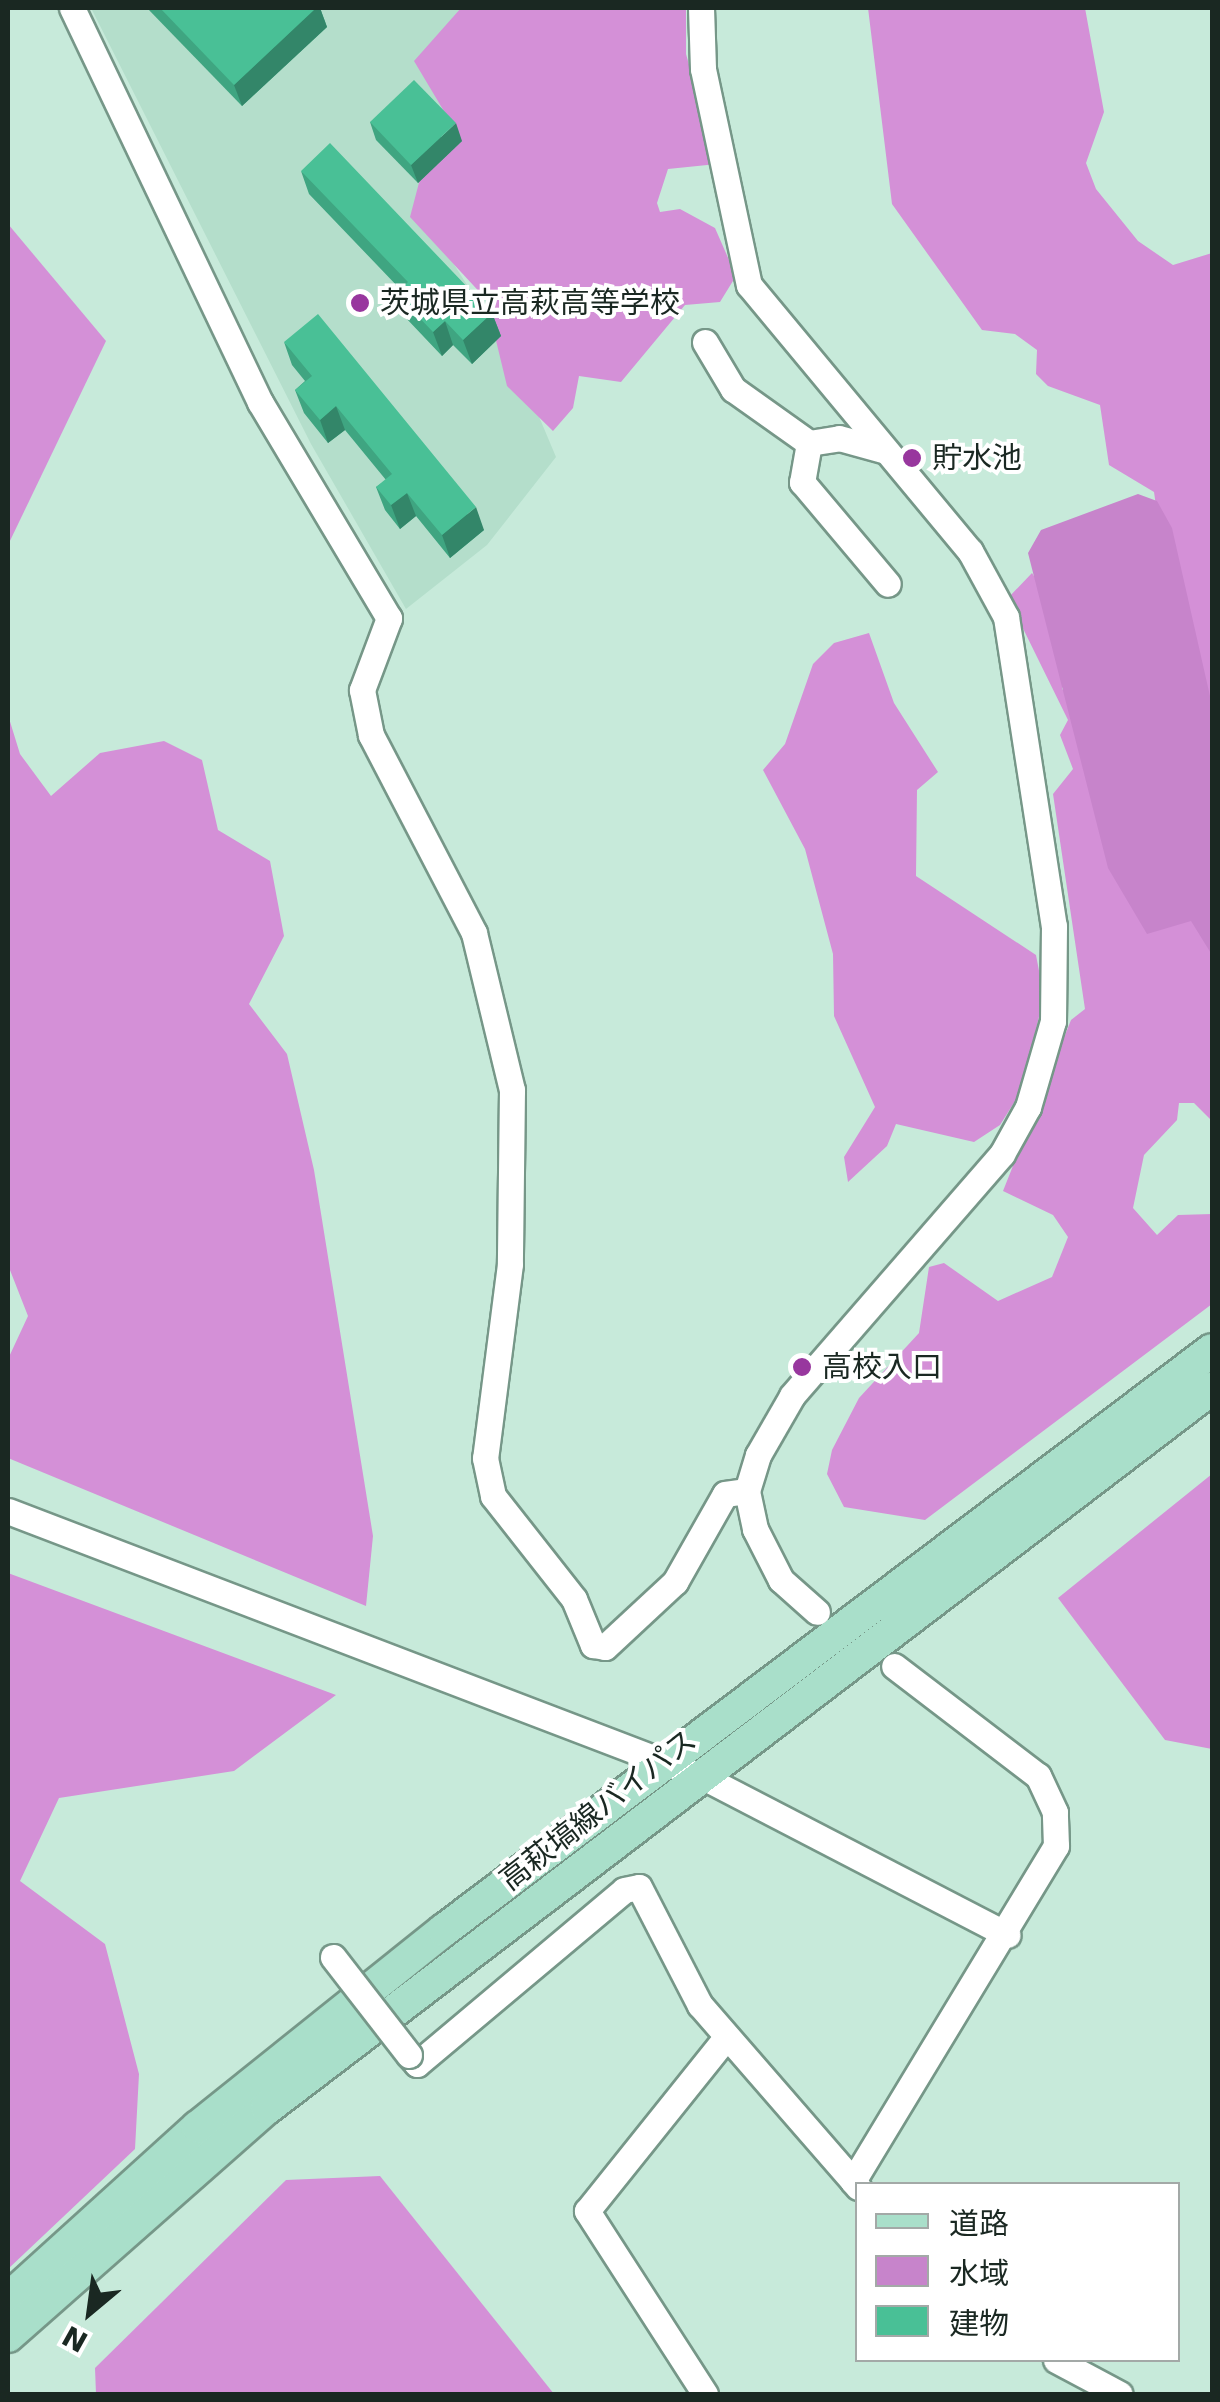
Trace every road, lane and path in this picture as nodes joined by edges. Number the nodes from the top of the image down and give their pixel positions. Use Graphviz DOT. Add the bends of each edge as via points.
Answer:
graph roads {
  1 [pos="72,8"];
  2 [pos="700,8"];
  3 [pos="705,342"];
  4 [pos="810,443"];
  5 [pos="883,450"];
  6 [pos="888,584"];
  7 [pos="1212,1350"];
  8 [pos="1212,1388"];
  9 [pos="747,1490"];
  10 [pos="8,1510"];
  11 [pos="817,1612"];
  12 [pos="894,1666"];
  13 [pos="662,1761"];
  14 [pos="703,1777"];
  15 [pos="1008,1936"];
  16 [pos="332,1954"];
  17 [pos="725,2039"];
  18 [pos="157,2180"];
  19 [pos="856,2182"];
  20 [pos="855,2184"];
  21 [pos="8,2299"];
  22 [pos="8,2336"];
  23 [pos="1060,2362"];
  24 [pos="705,2394"];
  25 [pos="1120,2394"];
  1 -- 9 [label="street" via="260,402 389,618 362,690 371,734 474,933 512,1090 510,1264 485,1458 492,1496 574,1599 593,1645 605,1647 675,1582 725,1494"];
  2 -- 5 [label="street" via="703,69 748,286"];
  3 -- 4 [label="street" via="733,389"];
  4 -- 5 [label="street" via="839,438"];
  4 -- 6 [label="street" via="802,482"];
  5 -- 9 [label="street" via="970,551 1006,616 1054,926 1053,1021 1028,1107 1002,1154 792,1396"];
  7 -- 13 [label="main road, 高萩塙線バイパス"];
  8 -- 14 [label="main road, 高萩塙線バイパス"];
  9 -- 11 [label="street" via="766,1558"];
  10 -- 13 [label="street"];
  12 -- 15 [label="street" via="1016,1754 1049,1794 1056,1846"];
  13 -- 14 [label="street"];
  13 -- 18 [label="main road, 高萩塙線バイパス"];
  14 -- 15 [label="street"];
  14 -- 18 [label="main road, 高萩塙線バイパス"];
  15 -- 19 [label="street"];
  16 -- 17 [label="street, bridge" via="417,2064 624,1890 639,1887"];
  17 -- 20 [label="street"];
  17 -- 24 [label="street" via="586,2210"];
  18 -- 21 [label="main road, 高萩塙線バイパス"];
  18 -- 22 [label="main road, 高萩塙線バイパス"];
  23 -- 25 [label="street"];
}
